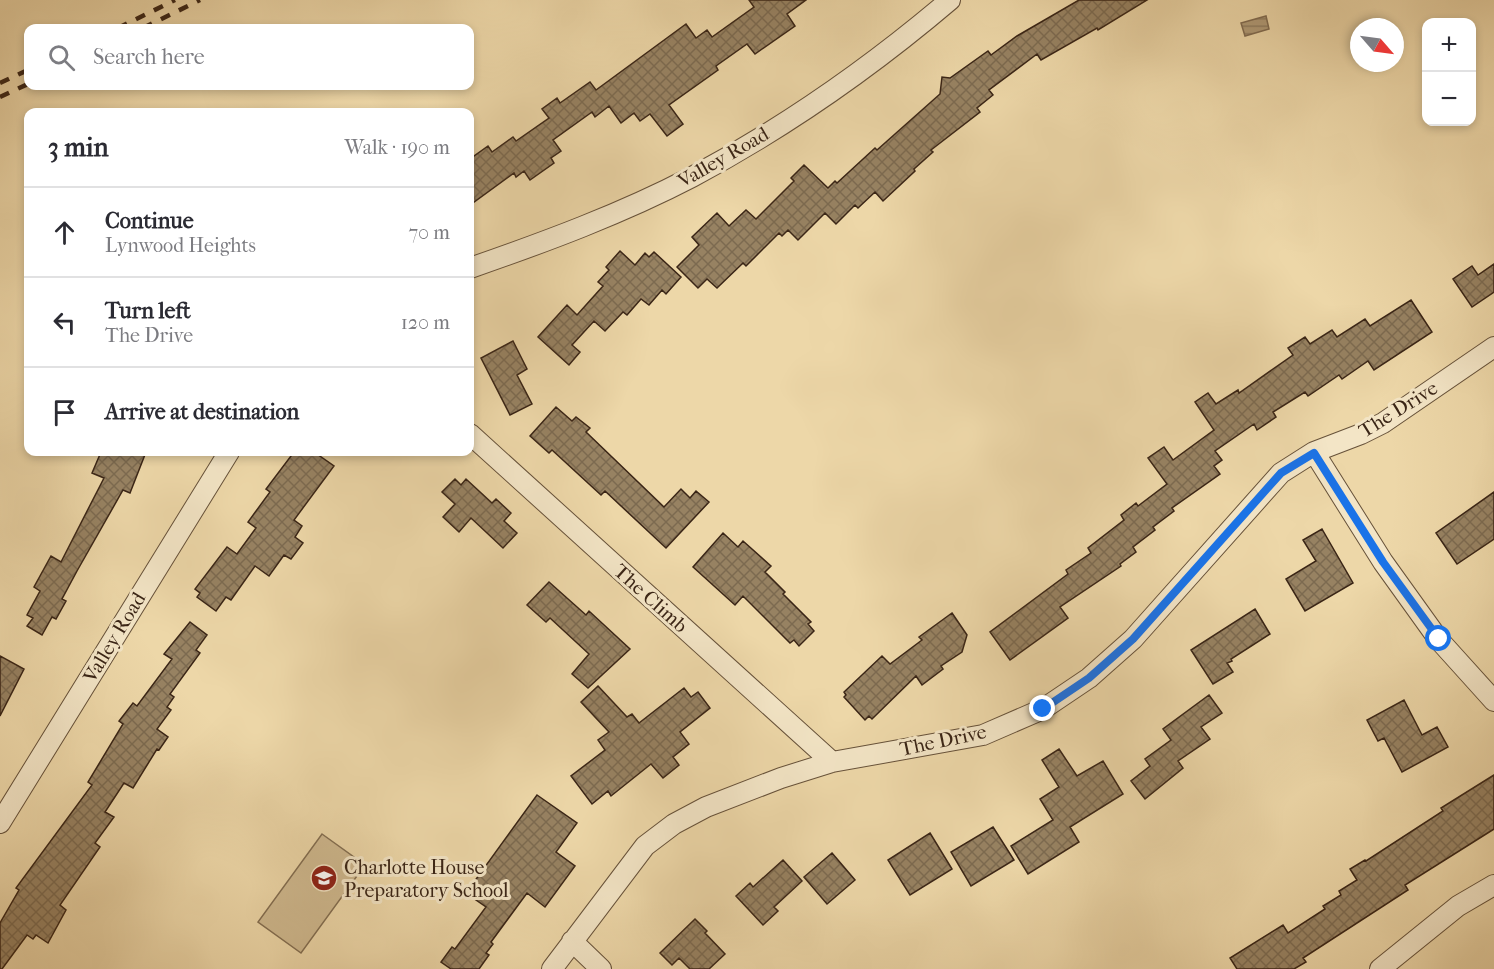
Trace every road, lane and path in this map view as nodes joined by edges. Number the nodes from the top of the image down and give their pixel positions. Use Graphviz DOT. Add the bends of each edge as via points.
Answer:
graph roads {
  1 [pos="950,0"];
  2 [pos="474,266"];
  3 [pos="1494,347"];
  4 [pos="474,438"];
  5 [pos="1314,453"];
  6 [pos="226,456"];
  7 [pos="1494,701"];
  8 [pos="832,762"];
  9 [pos="0,823"];
  10 [pos="1494,885"];
  11 [pos="572,941"];
  12 [pos="552,969"];
  13 [pos="601,969"];
  14 [pos="1380,969"];
  1 -- 2 [label="street, Valley Road" via="896,45 811,106 692,176 611,215"];
  3 -- 5 [label="street, The Drive" via="1383,423"];
  4 -- 8 [label="street, The Climb"];
  5 -- 7 [label="street" via="1383,562 1432,630"];
  5 -- 8 [label="street, The Drive" via="1281,473 1133,639 1089,678 1043,709 983,735"];
  6 -- 9 [label="street, Valley Road"];
  8 -- 11 [label="street, The Drive" via="717,802 674,824 645,846"];
  10 -- 14 [label="street" via="1458,906"];
  11 -- 12 [label="street, The Drive"];
  11 -- 13 [label="street"];
}
